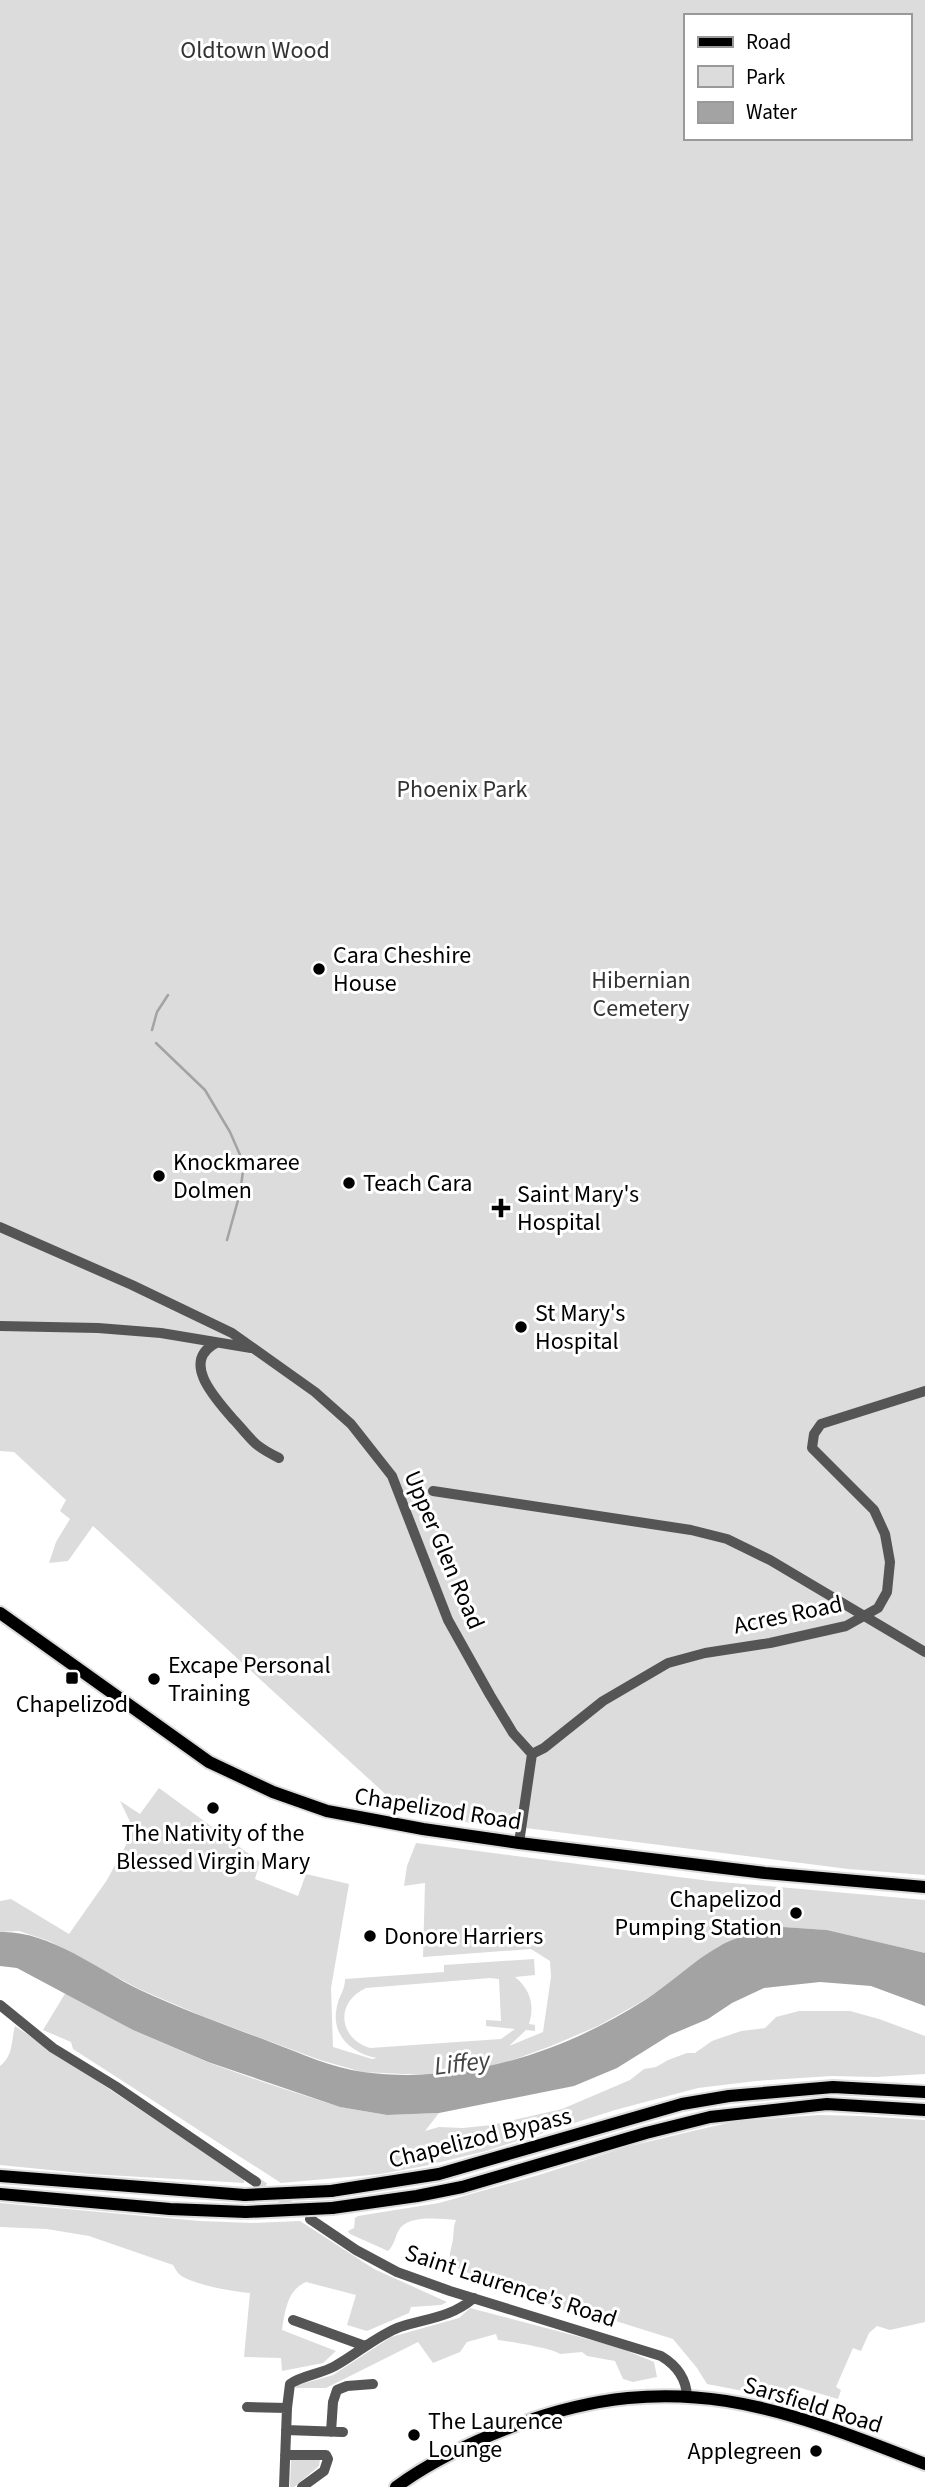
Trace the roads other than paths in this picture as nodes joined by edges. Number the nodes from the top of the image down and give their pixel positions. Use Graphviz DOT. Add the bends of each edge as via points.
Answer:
graph roads {
  1 [pos="0,1227"];
  2 [pos="0,1326"];
  3 [pos="216,1343"];
  4 [pos="255,1349"];
  5 [pos="925,1391"];
  6 [pos="279,1458"];
  7 [pos="433,1491"];
  8 [pos="0,1614"];
  9 [pos="864,1618"];
  10 [pos="925,1652"];
  11 [pos="531,1754"];
  12 [pos="519,1843"];
  13 [pos="925,1887"];
  14 [pos="0,2005"];
  15 [pos="925,2092"];
  16 [pos="925,2110"];
  17 [pos="0,2176"];
  18 [pos="256,2182"];
  19 [pos="0,2194"];
  20 [pos="310,2219"];
  21 [pos="474,2298"];
  22 [pos="293,2320"];
  23 [pos="365,2346"];
  24 [pos="373,2384"];
  25 [pos="687,2396"];
  26 [pos="247,2407"];
  27 [pos="287,2408"];
  28 [pos="286,2430"];
  29 [pos="285,2455"];
  30 [pos="925,2464"];
  31 [pos="285,2487"];
  32 [pos="302,2487"];
  33 [pos="396,2487"];
  1 -- 4 [label="street, Upper Glen Road" via="188,1311"];
  2 -- 3 [label="street" via="98,1328"];
  3 -- 4 [label="street"];
  3 -- 6 [label="street" via="206,1348 200,1360 202,1377 216,1400 257,1445"];
  4 -- 11 [label="street, Upper Glen Road" via="351,1424 392,1476 448,1620 490,1695"];
  5 -- 9 [label="street, Acres Road" via="821,1424 814,1434 812,1448 874,1510 885,1534 890,1562 887,1592 878,1608"];
  7 -- 9 [label="street" via="727,1539 826,1591"];
  8 -- 12 [label="main road, Chapelizod Road" via="193,1751 256,1785 354,1817"];
  9 -- 10 [label="street"];
  9 -- 11 [label="street, Acres Road" via="846,1626 668,1663 603,1701"];
  11 -- 12 [label="street"];
  12 -- 13 [label="main road, Chapelizod Road"];
  14 -- 18 [label="street" via="53,2048"];
  15 -- 17 [label="main road, Chapelizod Bypass, bridge" via="833,2087 729,2096 682,2104 439,2174 331,2191 245,2196"];
  16 -- 19 [label="main road, Chapelizod Bypass, bridge" via="827,2104 710,2117 462,2187 332,2208 170,2209"];
  20 -- 21 [label="street, Saint Laurence's Road" via="397,2272"];
  21 -- 23 [label="street" via="461,2310 397,2329"];
  21 -- 25 [label="street, Saint Laurence's Road" via="661,2356 681,2374"];
  22 -- 23 [label="street"];
  23 -- 27 [label="street" via="337,2365 290,2384"];
  24 -- 28 [label="street" via="337,2390 333,2402 337,2432"];
  25 -- 30 [label="main road, Sarsfield Road" via="776,2410"];
  25 -- 33 [label="main road, Sarsfield Road" via="634,2396 548,2414 459,2449"];
  26 -- 27 [label="street"];
  27 -- 28 [label="street"];
  28 -- 29 [label="street"];
  29 -- 31 [label="street"];
  29 -- 32 [label="street" via="326,2455 324,2471"];
}
